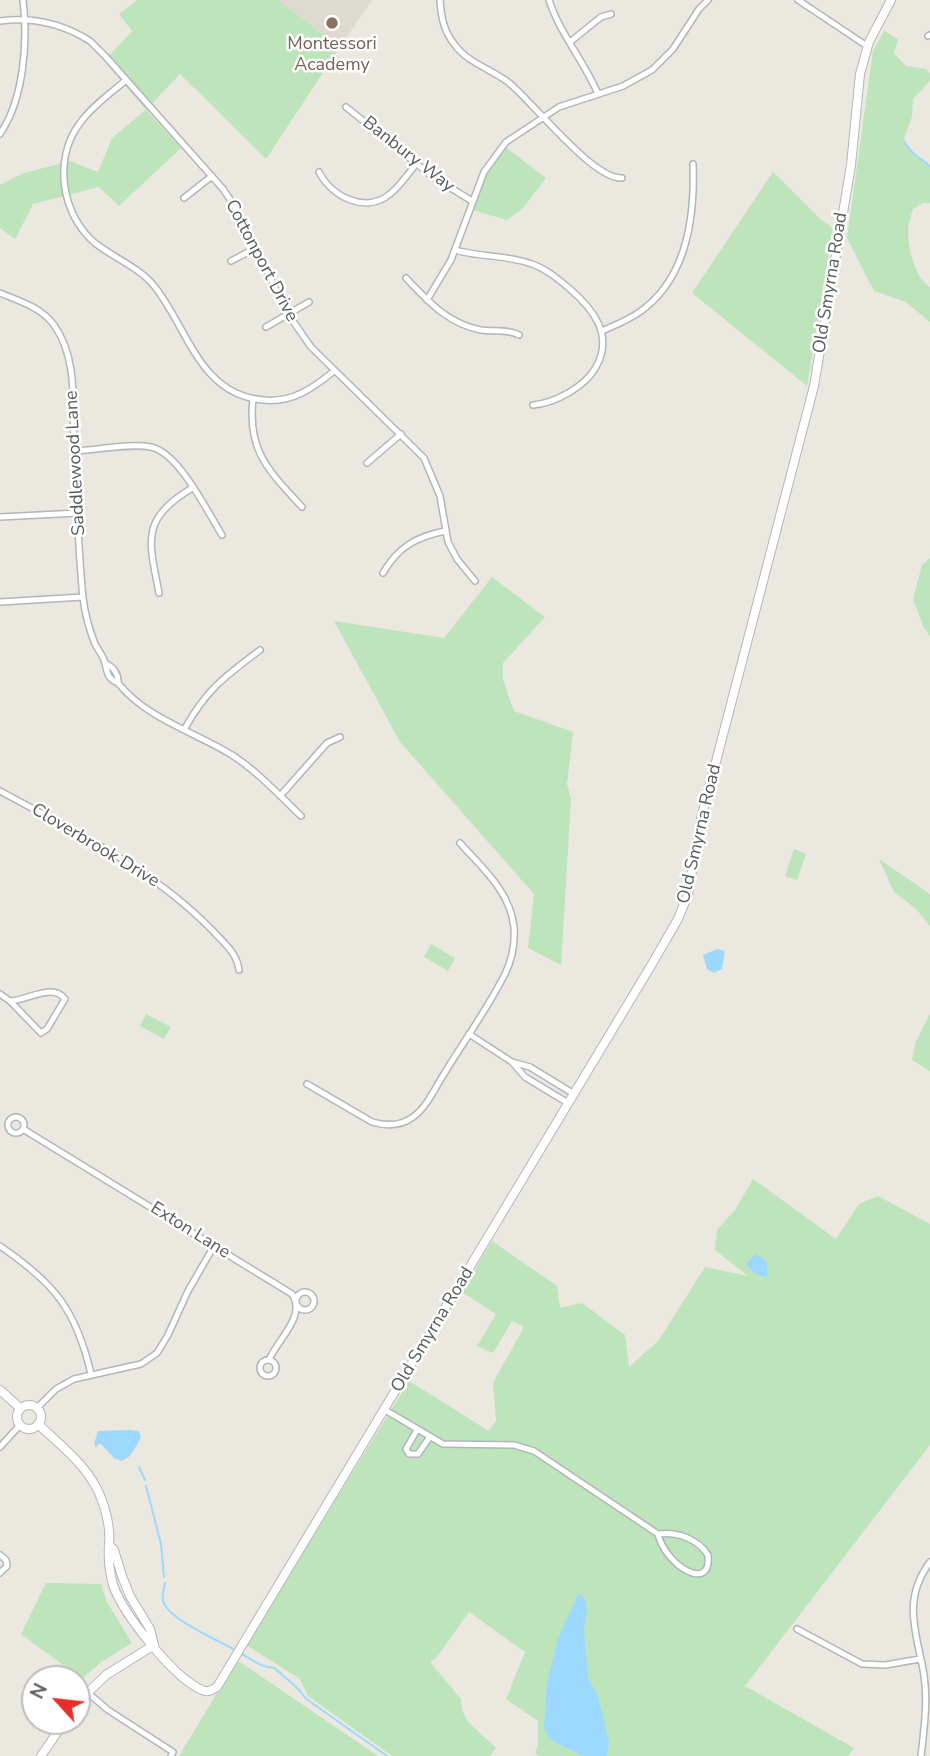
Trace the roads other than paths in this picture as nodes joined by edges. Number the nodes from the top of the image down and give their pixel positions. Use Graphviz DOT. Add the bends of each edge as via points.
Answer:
graph roads {
  1 [pos="23,0"];
  2 [pos="440,0"];
  3 [pos="549,0"];
  4 [pos="694,0"];
  5 [pos="708,0"];
  6 [pos="798,0"];
  7 [pos="891,0"];
  8 [pos="702,6"];
  9 [pos="611,14"];
  10 [pos="25,20"];
  11 [pos="0,21"];
  12 [pos="570,42"];
  13 [pos="867,46"];
  14 [pos="126,80"];
  15 [pos="598,94"];
  16 [pos="346,107"];
  17 [pos="541,117"];
  18 [pos="0,134"];
  19 [pos="416,164"];
  20 [pos="693,164"];
  21 [pos="319,172"];
  22 [pos="212,176"];
  23 [pos="622,178"];
  24 [pos="184,198"];
  25 [pos="472,201"];
  26 [pos="256,248"];
  27 [pos="455,250"];
  28 [pos="232,261"];
  29 [pos="406,278"];
  30 [pos="0,293"];
  31 [pos="428,300"];
  32 [pos="309,302"];
  33 [pos="288,314"];
  34 [pos="266,327"];
  35 [pos="602,331"];
  36 [pos="519,335"];
  37 [pos="334,371"];
  38 [pos="253,399"];
  39 [pos="533,405"];
  40 [pos="401,434"];
  41 [pos="74,451"];
  42 [pos="367,463"];
  43 [pos="192,488"];
  44 [pos="302,507"];
  45 [pos="78,513"];
  46 [pos="0,517"];
  47 [pos="445,531"];
  48 [pos="222,535"];
  49 [pos="383,573"];
  50 [pos="475,582"];
  51 [pos="159,593"];
  52 [pos="83,597"];
  53 [pos="0,602"];
  54 [pos="260,650"];
  55 [pos="184,730"];
  56 [pos="340,737"];
  57 [pos="0,790"];
  58 [pos="280,796"];
  59 [pos="302,816"];
  60 [pos="460,843"];
  61 [pos="239,970"];
  62 [pos="0,994"];
  63 [pos="10,1001"];
  64 [pos="469,1034"];
  65 [pos="512,1062"];
  66 [pos="307,1084"];
  67 [pos="574,1094"];
  68 [pos="568,1103"];
  69 [pos="23,1129"];
  70 [pos="0,1246"];
  71 [pos="214,1246"];
  72 [pos="269,1360"];
  73 [pos="91,1374"];
  74 [pos="0,1390"];
  75 [pos="20,1408"];
  76 [pos="37,1408"];
  77 [pos="385,1410"];
  78 [pos="37,1424"];
  79 [pos="20,1425"];
  80 [pos="417,1430"];
  81 [pos="429,1438"];
  82 [pos="0,1447"];
  83 [pos="658,1534"];
  84 [pos="0,1555"];
  85 [pos="930,1562"];
  86 [pos="0,1573"];
  87 [pos="797,1629"];
  88 [pos="154,1645"];
  89 [pos="920,1659"];
  90 [pos="91,1688"];
  91 [pos="91,1695"];
  92 [pos="928,1708"];
  93 [pos="55,1735"];
  94 [pos="41,1756"];
  95 [pos="171,1756"];
  96 [pos="921,1756"];
  1 -- 10 [label="street"];
  2 -- 17 [label="street" via="444,27 456,47 508,83"];
  3 -- 12 [label="street"];
  4 -- 8 [label="street"];
  5 -- 8 [label="street"];
  6 -- 13 [label="street"];
  7 -- 13 [label="street, Old Smyrna Road"];
  8 -- 15 [label="street" via="677,45 654,68"];
  9 -- 12 [label="street"];
  10 -- 11 [label="street, Cottonport Drive"];
  10 -- 14 [label="street, Cottonport Drive" via="55,25 84,37"];
  10 -- 18 [label="street" via="16,96"];
  12 -- 15 [label="street"];
  13 -- 67 [label="street, Old Smyrna Road" via="814,386 701,819 687,899"];
  14 -- 22 [label="street, Cottonport Drive"];
  14 -- 38 [label="street" via="84,118 70,140 64,177 70,209 90,239 153,285 213,378 229,391"];
  15 -- 17 [label="street"];
  16 -- 19 [label="street, Banbury Way"];
  17 -- 23 [label="street" via="609,175"];
  17 -- 25 [label="street" via="503,145 484,172"];
  19 -- 21 [label="street" via="391,194 369,203 344,197"];
  19 -- 25 [label="street, Banbury Way"];
  20 -- 35 [label="street" via="691,220 674,271 647,306"];
  22 -- 24 [label="street"];
  22 -- 26 [label="street, Cottonport Drive" via="237,210"];
  25 -- 27 [label="street"];
  26 -- 28 [label="street"];
  26 -- 33 [label="street, Cottonport Drive"];
  27 -- 31 [label="street"];
  27 -- 35 [label="street" via="542,269 587,304"];
  29 -- 31 [label="street"];
  30 -- 41 [label="street, Saddlewood Lane" via="40,312 61,337 72,377"];
  31 -- 36 [label="street" via="465,325"];
  32 -- 33 [label="street"];
  33 -- 34 [label="street"];
  33 -- 37 [label="street, Cottonport Drive"];
  35 -- 39 [label="street" via="599,359 590,376 566,393"];
  37 -- 38 [label="street" via="298,396"];
  37 -- 40 [label="street, Cottonport Drive"];
  38 -- 44 [label="street" via="251,424 256,446 274,476"];
  40 -- 42 [label="street"];
  40 -- 47 [label="street, Cottonport Drive" via="424,458 437,487"];
  41 -- 43 [label="street" via="155,448 172,459"];
  41 -- 45 [label="street, Saddlewood Lane"];
  43 -- 48 [label="street"];
  43 -- 51 [label="street" via="166,505 152,528"];
  45 -- 46 [label="street"];
  45 -- 52 [label="street, Saddlewood Lane"];
  47 -- 49 [label="street" via="408,543"];
  47 -- 50 [label="street, Cottonport Drive" via="454,554"];
  52 -- 53 [label="street"];
  52 -- 55 [label="street, Saddlewood Lane" via="91,633 109,676 139,705"];
  54 -- 55 [label="street" via="214,686"];
  55 -- 58 [label="street, Saddlewood Lane" via="234,757"];
  56 -- 58 [label="street" via="327,743"];
  57 -- 61 [label="street, Cloverbrook Drive" via="113,852 159,883 235,955"];
  58 -- 59 [label="street, Saddlewood Lane"];
  60 -- 64 [label="street" via="500,889 514,926 505,974"];
  62 -- 63 [label="street"];
  63 -- 63 [label="street" via="41,1033 65,998 43,993"];
  64 -- 65 [label="street"];
  64 -- 66 [label="street" via="423,1107 402,1123 372,1122"];
  65 -- 67 [label="street" via="530,1067"];
  65 -- 68 [label="street" via="525,1077"];
  67 -- 68 [label="street, Old Smyrna Road"];
  68 -- 77 [label="street, Old Smyrna Road"];
  69 -- 71 [label="street, Exton Lane"];
  70 -- 73 [label="street" via="40,1276 63,1303 82,1337"];
  71 -- 72 [label="street, Exton Lane" via="292,1294 295,1315"];
  71 -- 73 [label="street" via="158,1353 141,1364"];
  73 -- 76 [label="street" via="65,1383"];
  74 -- 75 [label="street"];
  75 -- 76 [label="street"];
  75 -- 79 [label="street"];
  76 -- 78 [label="street"];
  77 -- 80 [label="street"];
  77 -- 88 [label="street, Old Smyrna Road" via="217,1687 202,1690 175,1670"];
  78 -- 79 [label="street"];
  78 -- 88 [label="street" via="94,1483 103,1506 110,1545 108,1564 118,1597"];
  79 -- 82 [label="street"];
  80 -- 81 [label="street"];
  80 -- 81 [label="street" via="407,1448 409,1454 419,1453"];
  81 -- 83 [label="street" via="452,1446 525,1447"];
  83 -- 83 [label="street" via="680,1535 697,1543 708,1555 706,1567 694,1574 678,1566 666,1555"];
  84 -- 86 [label="street" via="7,1566"];
  85 -- 89 [label="street" via="913,1597"];
  87 -- 89 [label="street" via="862,1664"];
  88 -- 90 [label="street"];
  89 -- 92 [label="street"];
  91 -- 95 [label="street" via="173,1752"];
  92 -- 96 [label="street"];
  93 -- 94 [label="street"];
}
